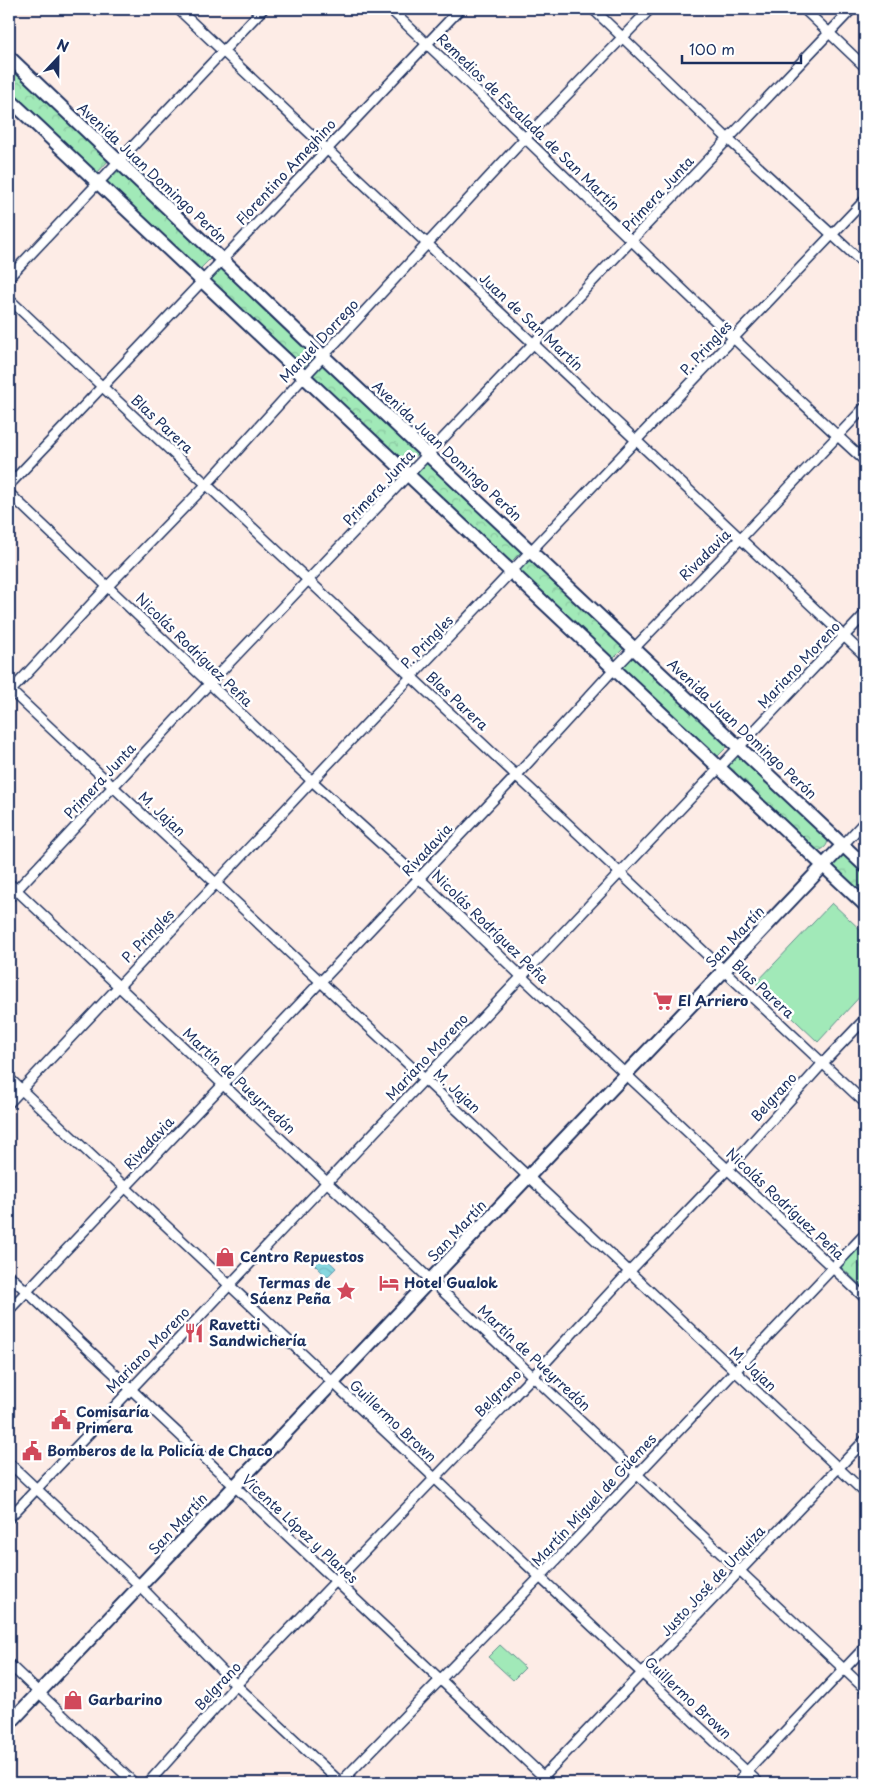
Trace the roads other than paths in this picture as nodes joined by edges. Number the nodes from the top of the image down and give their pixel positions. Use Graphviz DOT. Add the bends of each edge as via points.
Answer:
graph roads {
  1 [pos="178,9"];
  2 [pos="263,9"];
  3 [pos="390,9"];
  4 [pos="460,9"];
  5 [pos="593,9"];
  6 [pos="650,9"];
  7 [pos="804,9"];
  8 [pos="852,9"];
  9 [pos="828,33"];
  10 [pos="624,37"];
  11 [pos="427,43"];
  12 [pos="223,51"];
  13 [pos="10,61"];
  14 [pos="865,67"];
  15 [pos="9,99"];
  16 [pos="526,137"];
  17 [pos="728,139"];
  18 [pos="327,149"];
  19 [pos="118,162"];
  20 [pos="98,183"];
  21 [pos="865,200"];
  22 [pos="832,234"];
  23 [pos="632,240"];
  24 [pos="428,243"];
  25 [pos="222,260"];
  26 [pos="865,266"];
  27 [pos="9,277"];
  28 [pos="202,281"];
  29 [pos="9,299"];
  30 [pos="734,338"];
  31 [pos="534,344"];
  32 [pos="323,356"];
  33 [pos="303,378"];
  34 [pos="102,386"];
  35 [pos="865,408"];
  36 [pos="838,436"];
  37 [pos="637,440"];
  38 [pos="429,455"];
  39 [pos="865,461"];
  40 [pos="409,476"];
  41 [pos="206,484"];
  42 [pos="9,485"];
  43 [pos="9,493"];
  44 [pos="741,538"];
  45 [pos="532,552"];
  46 [pos="512,572"];
  47 [pos="309,581"];
  48 [pos="108,586"];
  49 [pos="865,614"];
  50 [pos="845,636"];
  51 [pos="634,648"];
  52 [pos="865,656"];
  53 [pos="614,668"];
  54 [pos="412,678"];
  55 [pos="210,684"];
  56 [pos="9,691"];
  57 [pos="739,747"];
  58 [pos="720,768"];
  59 [pos="516,776"];
  60 [pos="312,781"];
  61 [pos="114,788"];
  62 [pos="865,821"];
  63 [pos="843,845"];
  64 [pos="824,866"];
  65 [pos="865,866"];
  66 [pos="620,873"];
  67 [pos="419,878"];
  68 [pos="9,883"];
  69 [pos="216,884"];
  70 [pos="16,890"];
  71 [pos="9,898"];
  72 [pos="865,906"];
  73 [pos="724,971"];
  74 [pos="522,977"];
  75 [pos="321,982"];
  76 [pos="119,987"];
  77 [pos="865,1019"];
  78 [pos="823,1063"];
  79 [pos="627,1074"];
  80 [pos="9,1078"];
  81 [pos="424,1079"];
  82 [pos="223,1085"];
  83 [pos="22,1090"];
  84 [pos="9,1103"];
  85 [pos="865,1103"];
  86 [pos="728,1169"];
  87 [pos="528,1177"];
  88 [pos="327,1182"];
  89 [pos="126,1188"];
  90 [pos="865,1234"];
  91 [pos="833,1268"];
  92 [pos="629,1272"];
  93 [pos="9,1276"];
  94 [pos="431,1280"];
  95 [pos="229,1285"];
  96 [pos="26,1292"];
  97 [pos="865,1298"];
  98 [pos="9,1310"];
  99 [pos="735,1371"];
  100 [pos="533,1376"];
  101 [pos="333,1383"];
  102 [pos="130,1389"];
  103 [pos="865,1440"];
  104 [pos="9,1462"];
  105 [pos="839,1468"];
  106 [pos="637,1474"];
  107 [pos="435,1478"];
  108 [pos="234,1486"];
  109 [pos="36,1489"];
  110 [pos="865,1493"];
  111 [pos="9,1518"];
  112 [pos="740,1572"];
  113 [pos="540,1577"];
  114 [pos="337,1582"];
  115 [pos="140,1586"];
  116 [pos="865,1647"];
  117 [pos="9,1664"];
  118 [pos="844,1669"];
  119 [pos="643,1674"];
  120 [pos="440,1680"];
  121 [pos="236,1685"];
  122 [pos="865,1689"];
  123 [pos="38,1692"];
  124 [pos="9,1724"];
  125 [pos="747,1772"];
  126 [pos="543,1781"];
  127 [pos="134,1783"];
  128 [pos="148,1783"];
  129 [pos="341,1783"];
  130 [pos="736,1783"];
  131 [pos="759,1783"];
  1 -- 12 [label="street, Juan de San Martín"];
  2 -- 12 [label="street"];
  3 -- 11 [label="street, Remedios de Escalada de San Martín"];
  4 -- 11 [label="street, Florentino Ameghino"];
  5 -- 10 [label="street"];
  6 -- 10 [label="street, Manuel Dorrego"];
  7 -- 9 [label="street"];
  8 -- 9 [label="street, Primera Junta"];
  9 -- 14 [label="street"];
  9 -- 17 [label="street, Primera Junta"];
  10 -- 16 [label="street, Manuel Dorrego"];
  10 -- 17 [label="street"];
  11 -- 16 [label="street, Remedios de Escalada de San Martín"];
  11 -- 18 [label="street, Florentino Ameghino"];
  12 -- 18 [label="street, Juan de San Martín"];
  12 -- 19 [label="street"];
  13 -- 19 [label="main road, Avenida Juan Domingo Perón"];
  15 -- 20 [label="main road"];
  16 -- 23 [label="street, Remedios de Escalada de San Martín"];
  16 -- 24 [label="street, Manuel Dorrego"];
  17 -- 22 [label="street"];
  17 -- 23 [label="street, Primera Junta"];
  18 -- 24 [label="street, Juan de San Martín"];
  18 -- 25 [label="street, Florentino Ameghino"];
  19 -- 20 [label="street"];
  19 -- 25 [label="main road, Avenida Juan Domingo Perón"];
  20 -- 27 [label="street"];
  20 -- 28 [label="main road"];
  21 -- 22 [label="street, P. Pringles"];
  22 -- 26 [label="street"];
  22 -- 30 [label="street, P. Pringles"];
  23 -- 30 [label="street, Remedios de Escalada de San Martín"];
  23 -- 31 [label="street, Primera Junta"];
  24 -- 31 [label="street, Juan de San Martín"];
  24 -- 32 [label="street, Manuel Dorrego"];
  25 -- 28 [label="street, Florentino Ameghino"];
  25 -- 32 [label="main road, Avenida Juan Domingo Perón"];
  28 -- 33 [label="main road"];
  28 -- 34 [label="street, Florentino Ameghino"];
  29 -- 34 [label="street, Blas Parera"];
  30 -- 36 [label="street, Remedios de Escalada de San Martín"];
  30 -- 37 [label="street, P. Pringles"];
  31 -- 37 [label="street, Juan de San Martín"];
  31 -- 38 [label="street, Primera Junta"];
  32 -- 33 [label="street, Manuel Dorrego"];
  32 -- 38 [label="main road, Avenida Juan Domingo Perón"];
  33 -- 40 [label="main road"];
  33 -- 41 [label="street, Manuel Dorrego"];
  34 -- 41 [label="street, Blas Parera"];
  34 -- 42 [label="street, Florentino Ameghino"];
  35 -- 36 [label="street, Rivadavia"];
  36 -- 39 [label="street, Remedios de Escalada de San Martín"];
  36 -- 44 [label="street, Rivadavia"];
  37 -- 44 [label="street, Juan de San Martín"];
  37 -- 45 [label="street, P. Pringles"];
  38 -- 40 [label="street, Primera Junta"];
  38 -- 45 [label="main road, Avenida Juan Domingo Perón"];
  40 -- 46 [label="main road"];
  40 -- 47 [label="street, Primera Junta"];
  41 -- 47 [label="street, Blas Parera"];
  41 -- 48 [label="street, Manuel Dorrego"];
  43 -- 48 [label="street, Nicolás Rodríguez Peña"];
  44 -- 50 [label="street, Juan de San Martín"];
  44 -- 51 [label="street, Rivadavia"];
  45 -- 46 [label="street, P. Pringles"];
  45 -- 51 [label="main road, Avenida Juan Domingo Perón"];
  46 -- 53 [label="main road"];
  46 -- 54 [label="street, P. Pringles"];
  47 -- 54 [label="street, Blas Parera"];
  47 -- 55 [label="street, Primera Junta"];
  48 -- 55 [label="street, Nicolás Rodríguez Peña"];
  48 -- 56 [label="street, Manuel Dorrego"];
  49 -- 50 [label="street, Mariano Moreno"];
  50 -- 52 [label="street, Juan de San Martín"];
  50 -- 57 [label="street, Mariano Moreno"];
  51 -- 53 [label="street, Rivadavia"];
  51 -- 57 [label="main road, Avenida Juan Domingo Perón"];
  53 -- 58 [label="main road"];
  53 -- 59 [label="street, Rivadavia"];
  54 -- 59 [label="street, Blas Parera"];
  54 -- 60 [label="street, P. Pringles"];
  55 -- 60 [label="street, Nicolás Rodríguez Peña"];
  55 -- 61 [label="street, Primera Junta"];
  56 -- 61 [label="street, M. Jajan"];
  57 -- 58 [label="street, Mariano Moreno"];
  57 -- 63 [label="main road, Avenida Juan Domingo Perón"];
  58 -- 64 [label="main road"];
  58 -- 66 [label="street, Mariano Moreno"];
  59 -- 66 [label="street, Blas Parera"];
  59 -- 67 [label="street, Rivadavia"];
  60 -- 67 [label="street, Nicolás Rodríguez Peña"];
  60 -- 69 [label="street, P. Pringles"];
  61 -- 69 [label="street, M. Jajan"];
  61 -- 70 [label="street, Primera Junta"];
  62 -- 63 [label="street"];
  63 -- 64 [label="main road, San Martín"];
  63 -- 65 [label="main road, Avenida Juan Domingo Perón"];
  64 -- 72 [label="main road"];
  64 -- 73 [label="main road, San Martín"];
  66 -- 73 [label="street, Blas Parera"];
  66 -- 74 [label="street, Mariano Moreno"];
  67 -- 74 [label="street, Nicolás Rodríguez Peña"];
  67 -- 75 [label="street, Rivadavia"];
  68 -- 70 [label="street, Martín de Pueyrredón"];
  69 -- 75 [label="street, M. Jajan"];
  69 -- 76 [label="street, P. Pringles"];
  70 -- 71 [label="street, Primera Junta"];
  70 -- 76 [label="street, Martín de Pueyrredón"];
  73 -- 78 [label="street, Blas Parera"];
  73 -- 79 [label="main road, San Martín"];
  74 -- 79 [label="street, Nicolás Rodríguez Peña"];
  74 -- 81 [label="street, Mariano Moreno"];
  75 -- 81 [label="street, M. Jajan"];
  75 -- 82 [label="street, Rivadavia"];
  76 -- 82 [label="street, Martín de Pueyrredón"];
  76 -- 83 [label="street, P. Pringles"];
  77 -- 78 [label="street, Belgrano"];
  78 -- 85 [label="street, Blas Parera"];
  78 -- 86 [label="street, Belgrano"];
  79 -- 86 [label="street, Nicolás Rodríguez Peña"];
  79 -- 87 [label="main road, San Martín"];
  80 -- 83 [label="street, Guillermo Brown"];
  81 -- 87 [label="street, M. Jajan"];
  81 -- 88 [label="street, Mariano Moreno"];
  82 -- 88 [label="street, Martín de Pueyrredón"];
  82 -- 89 [label="street, Rivadavia"];
  83 -- 84 [label="street, P. Pringles"];
  83 -- 89 [label="street, Guillermo Brown"];
  86 -- 91 [label="street, Nicolás Rodríguez Peña"];
  86 -- 92 [label="street, Belgrano"];
  87 -- 92 [label="street, M. Jajan"];
  87 -- 94 [label="main road, San Martín"];
  88 -- 94 [label="street, Martín de Pueyrredón"];
  88 -- 95 [label="street, Mariano Moreno"];
  89 -- 95 [label="street, Guillermo Brown"];
  89 -- 96 [label="street, Rivadavia"];
  90 -- 91 [label="street, Martín Miguel de Güemes"];
  91 -- 97 [label="street, Nicolás Rodríguez Peña"];
  91 -- 99 [label="street, Martín Miguel de Güemes"];
  92 -- 99 [label="street, M. Jajan"];
  92 -- 100 [label="street, Belgrano"];
  93 -- 96 [label="street, Vicente López y Planes"];
  94 -- 100 [label="street, Martín de Pueyrredón"];
  94 -- 101 [label="main road, San Martín"];
  95 -- 101 [label="street, Guillermo Brown"];
  95 -- 102 [label="street, Mariano Moreno"];
  96 -- 98 [label="street, Rivadavia"];
  96 -- 102 [label="street, Vicente López y Planes"];
  99 -- 105 [label="street, M. Jajan"];
  99 -- 106 [label="street, Martín Miguel de Güemes"];
  100 -- 106 [label="street, Martín de Pueyrredón"];
  100 -- 107 [label="street, Belgrano"];
  101 -- 107 [label="street, Guillermo Brown"];
  101 -- 108 [label="main road, San Martín"];
  102 -- 108 [label="street, Vicente López y Planes"];
  102 -- 109 [label="street, Mariano Moreno"];
  103 -- 105 [label="street, Justo José de Urquiza"];
  104 -- 109 [label="street"];
  105 -- 110 [label="street, M. Jajan"];
  105 -- 112 [label="street, Justo José de Urquiza"];
  106 -- 112 [label="street, Martín de Pueyrredón"];
  106 -- 113 [label="street, Martín Miguel de Güemes"];
  107 -- 113 [label="street, Guillermo Brown"];
  107 -- 114 [label="street, Belgrano"];
  108 -- 114 [label="street, Vicente López y Planes"];
  108 -- 115 [label="main road, San Martín"];
  109 -- 111 [label="street, Mariano Moreno"];
  109 -- 115 [label="street"];
  112 -- 118 [label="street, Martín de Pueyrredón"];
  112 -- 119 [label="street, Justo José de Urquiza"];
  113 -- 119 [label="street, Guillermo Brown"];
  113 -- 120 [label="street, Martín Miguel de Güemes"];
  114 -- 120 [label="street, Vicente López y Planes"];
  114 -- 121 [label="street, Belgrano"];
  115 -- 121 [label="street"];
  115 -- 123 [label="main road, San Martín"];
  116 -- 118 [label="street"];
  117 -- 123 [label="street"];
  118 -- 122 [label="street, Martín de Pueyrredón"];
  118 -- 125 [label="street"];
  119 -- 125 [label="street, Guillermo Brown"];
  119 -- 126 [label="street, Justo José de Urquiza"];
  120 -- 126 [label="street, Vicente López y Planes"];
  120 -- 129 [label="street, Martín Miguel de Güemes"];
  121 -- 128 [label="street, Belgrano"];
  121 -- 129 [label="street"];
  123 -- 124 [label="main road, San Martín"];
  123 -- 127 [label="street"];
  125 -- 130 [label="street"];
  125 -- 131 [label="street, Guillermo Brown"];
}
